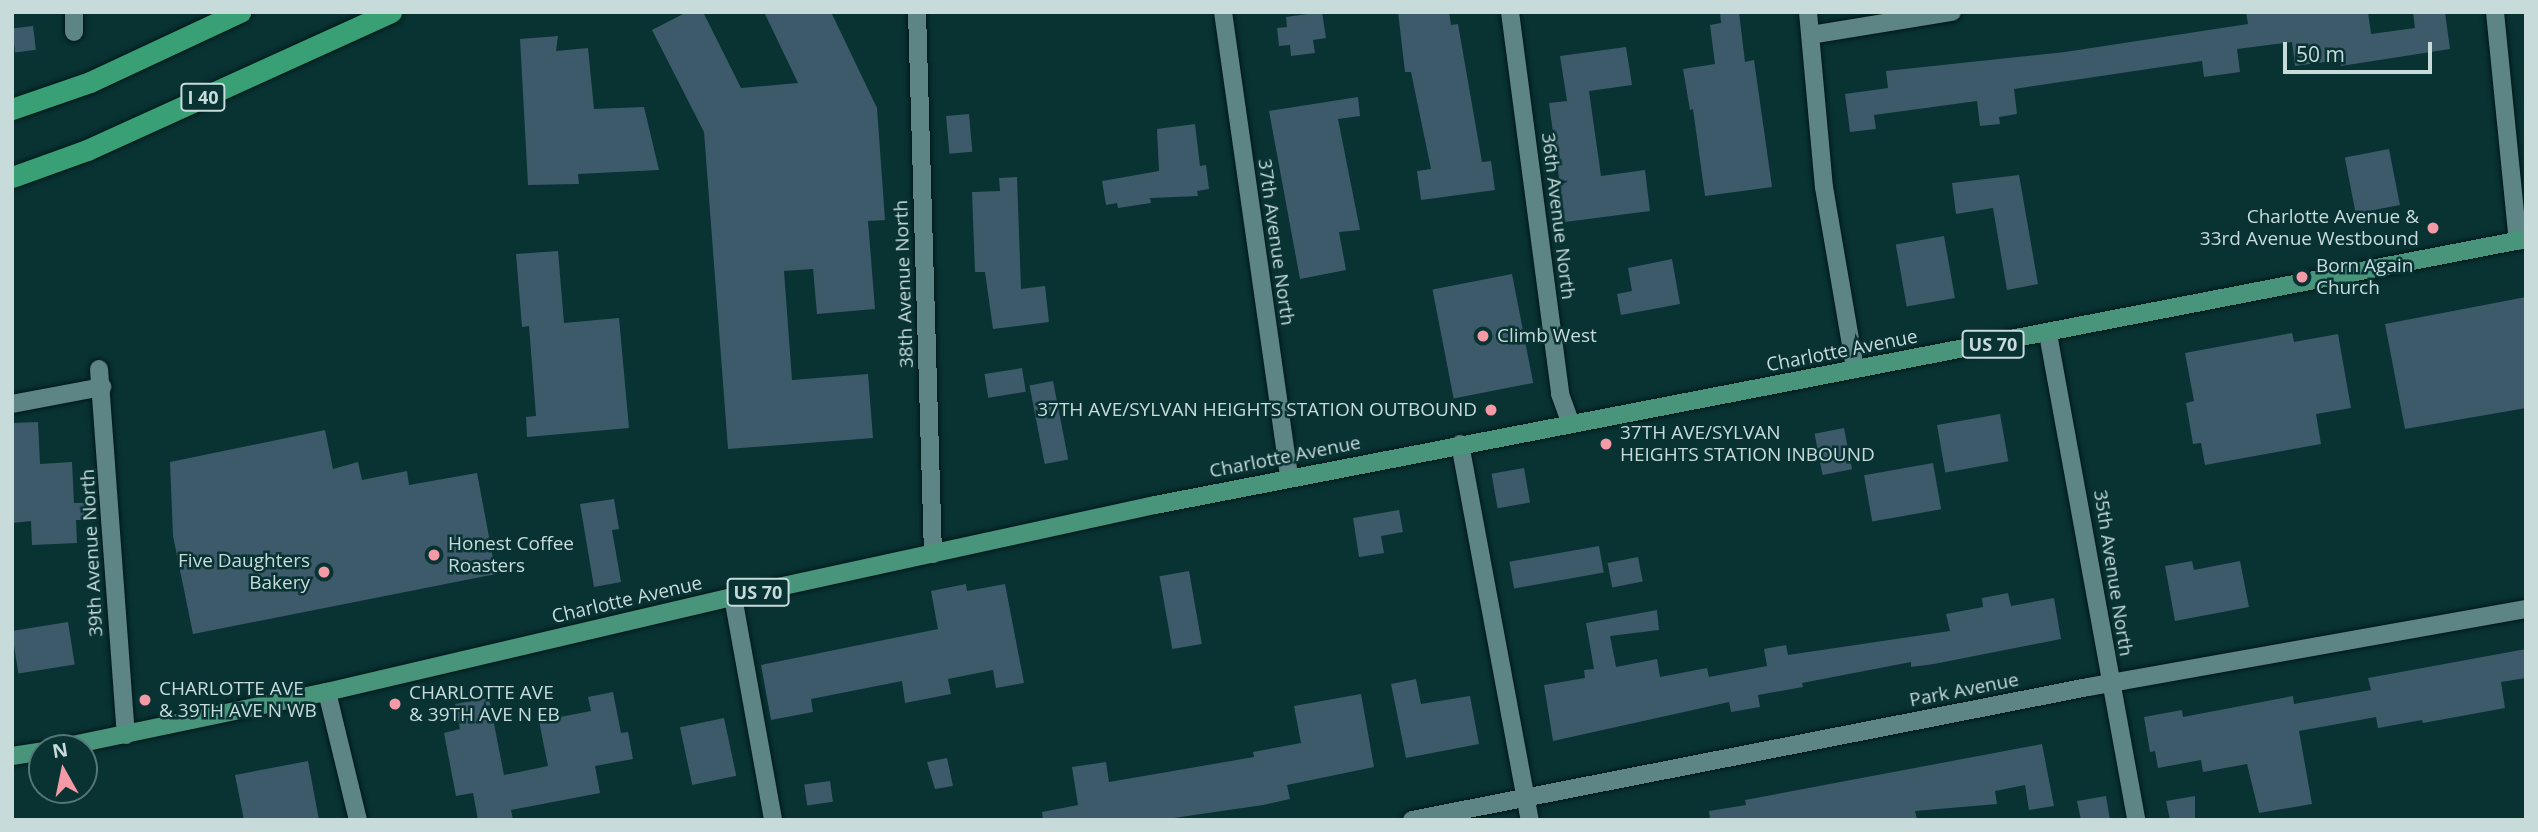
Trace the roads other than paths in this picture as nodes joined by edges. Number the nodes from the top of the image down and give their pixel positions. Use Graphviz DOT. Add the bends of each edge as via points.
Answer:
graph roads {
  1 [pos="74,12"];
  2 [pos="240,12"];
  3 [pos="391,12"];
  4 [pos="917,12"];
  5 [pos="1223,12"];
  6 [pos="1510,12"];
  7 [pos="1808,12"];
  8 [pos="1952,12"];
  9 [pos="2495,12"];
  10 [pos="75,32"];
  11 [pos="1811,35"];
  12 [pos="12,109"];
  13 [pos="12,177"];
  14 [pos="2522,240"];
  15 [pos="2048,334"];
  16 [pos="99,369"];
  17 [pos="1855,369"];
  18 [pos="103,387"];
  19 [pos="12,404"];
  20 [pos="1571,424"];
  21 [pos="1460,444"];
  22 [pos="1289,478"];
  23 [pos="933,554"];
  24 [pos="733,597"];
  25 [pos="2526,609"];
  26 [pos="2110,683"];
  27 [pos="327,692"];
  28 [pos="126,735"];
  29 [pos="98,740"];
  30 [pos="1526,796"];
  31 [pos="358,820"];
  32 [pos="773,820"];
  33 [pos="1412,820"];
  34 [pos="1530,820"];
  35 [pos="2136,820"];
  1 -- 10 [label="street"];
  2 -- 12 [label="highway" via="90,82"];
  3 -- 13 [label="highway, I 40" via="87,149"];
  4 -- 23 [label="street, 38th Avenue North"];
  5 -- 22 [label="street, 37th Avenue North"];
  6 -- 20 [label="street, 36th Avenue North" via="1560,394"];
  7 -- 11 [label="street"];
  8 -- 11 [label="street"];
  9 -- 14 [label="street"];
  11 -- 17 [label="street" via="1824,187"];
  14 -- 15 [label="main road, Charlotte Avenue / US 70"];
  15 -- 17 [label="main road, Charlotte Avenue / US 70"];
  15 -- 26 [label="street, 35th Avenue North"];
  16 -- 18 [label="street, 39th Avenue North"];
  17 -- 20 [label="main road, Charlotte Avenue / US 70"];
  18 -- 19 [label="street"];
  18 -- 28 [label="street, 39th Avenue North"];
  20 -- 21 [label="main road, Charlotte Avenue / US 70"];
  21 -- 22 [label="main road, Charlotte Avenue / US 70"];
  21 -- 30 [label="street"];
  22 -- 23 [label="main road, Charlotte Avenue / US 70"];
  23 -- 24 [label="main road, Charlotte Avenue / US 70"];
  24 -- 27 [label="main road, Charlotte Avenue / US 70"];
  24 -- 32 [label="street"];
  25 -- 26 [label="street, Park Avenue"];
  26 -- 30 [label="street, Park Avenue"];
  26 -- 35 [label="street, 35th Avenue North"];
  27 -- 28 [label="main road, Charlotte Avenue / US 70"];
  27 -- 31 [label="street"];
  28 -- 29 [label="main road, Charlotte Avenue / US 70"];
  30 -- 33 [label="street, Park Avenue"];
  30 -- 34 [label="street"];
}
